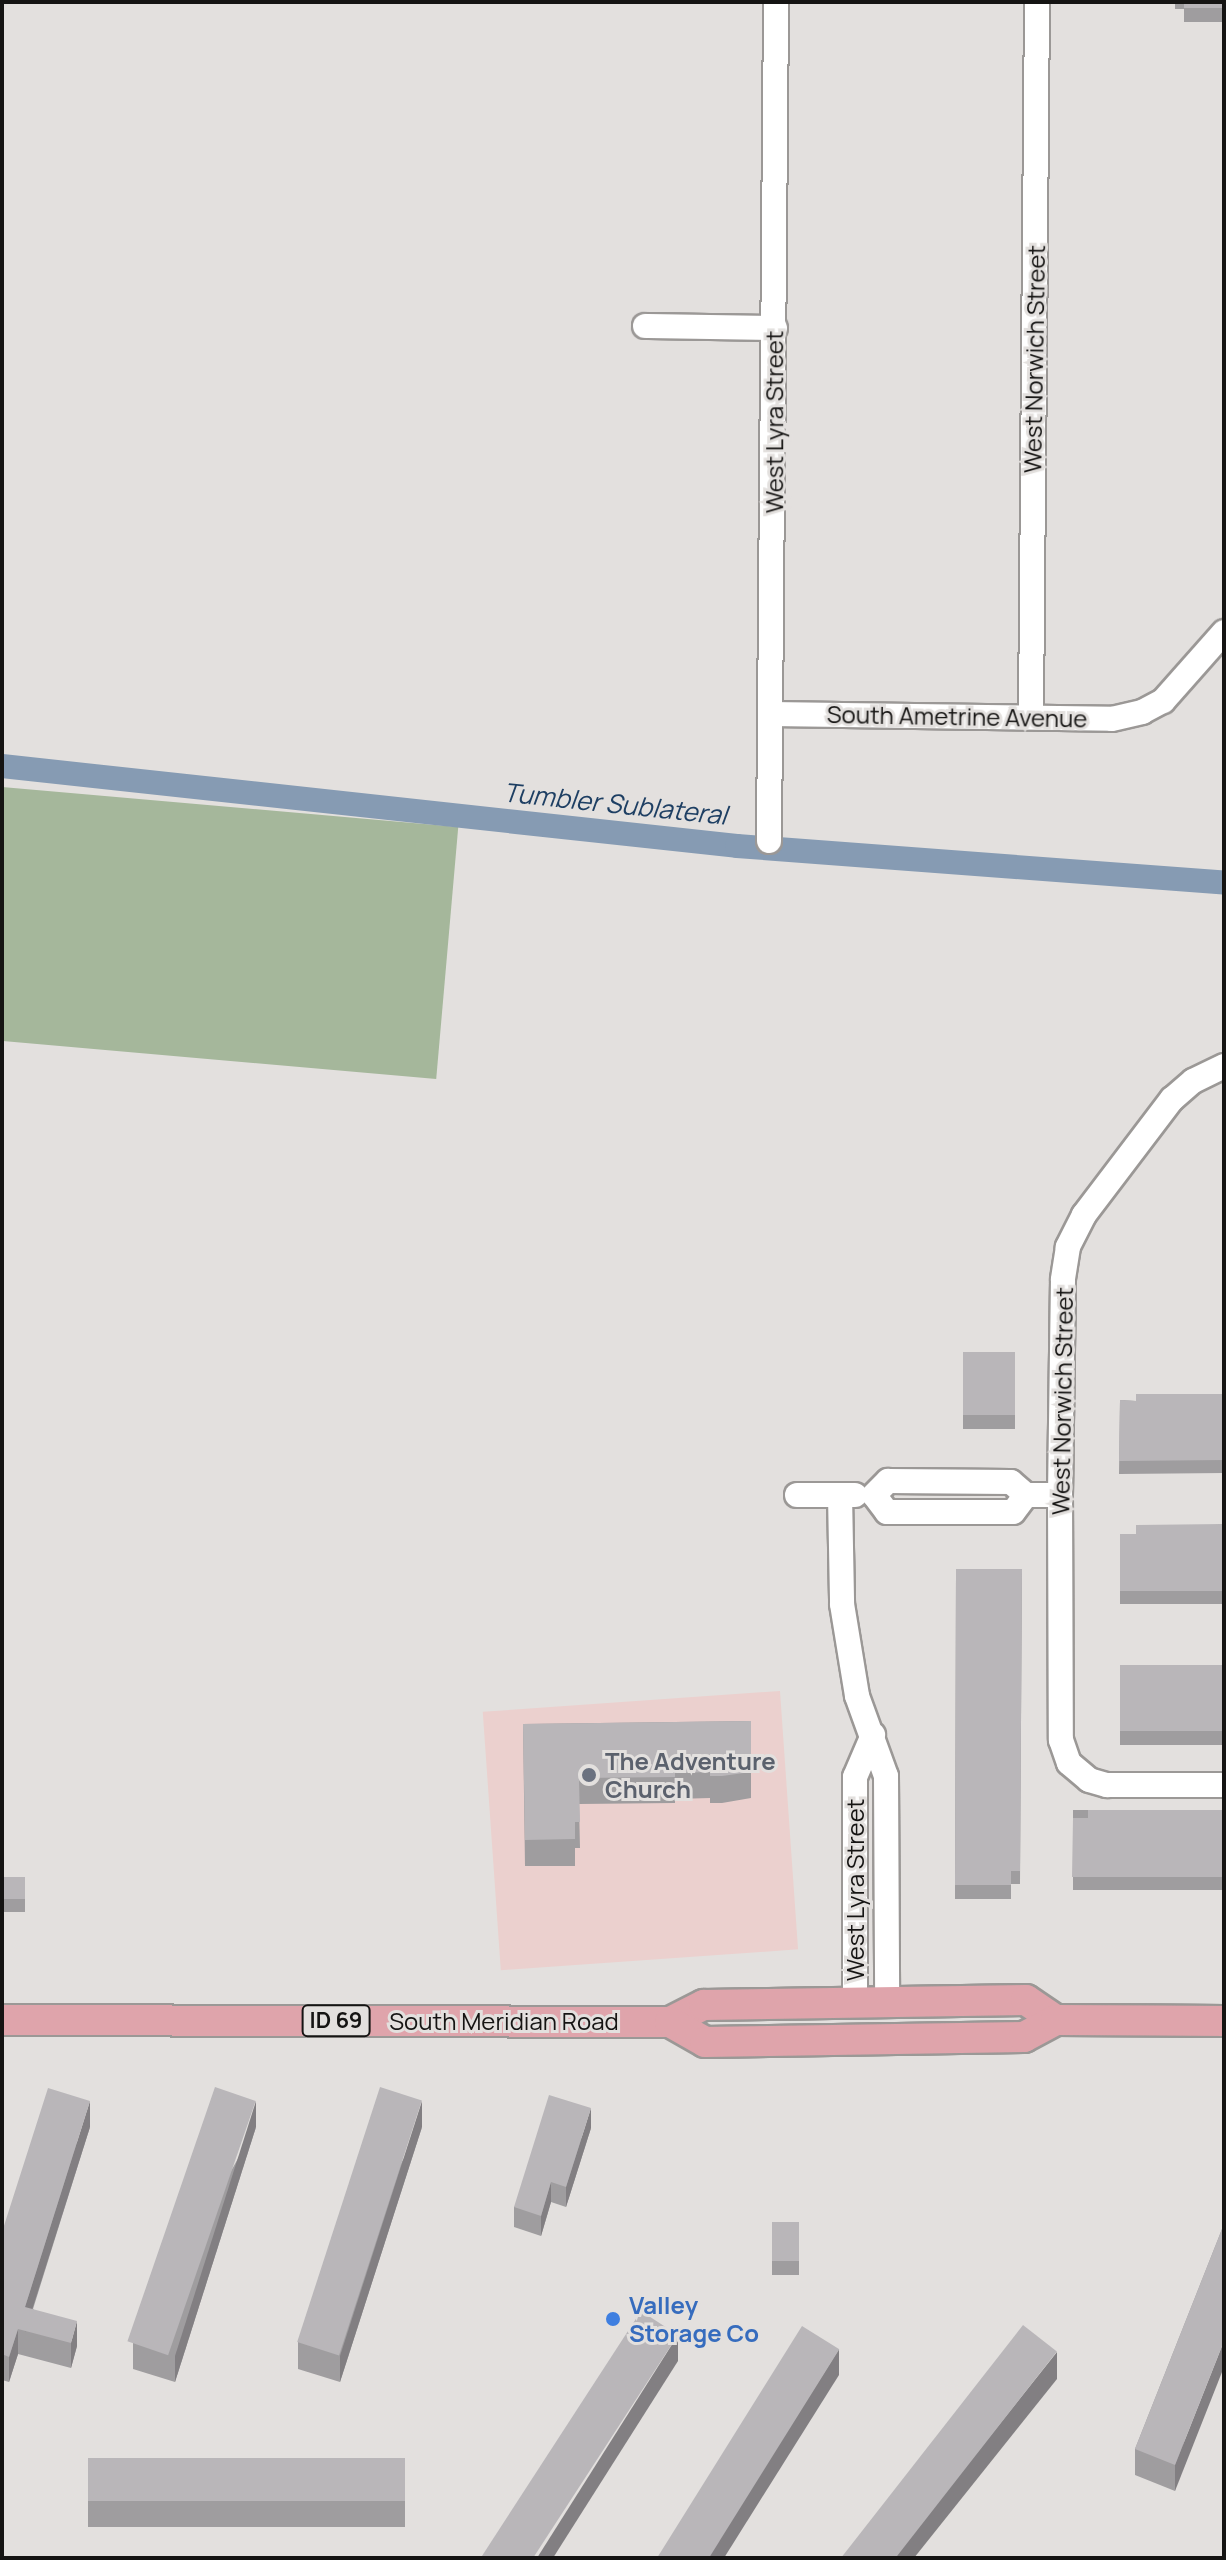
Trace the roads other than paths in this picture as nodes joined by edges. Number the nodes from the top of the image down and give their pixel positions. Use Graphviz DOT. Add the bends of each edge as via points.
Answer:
graph roads {
  1 [pos="776,2"];
  2 [pos="1037,2"];
  3 [pos="645,326"];
  4 [pos="775,328"];
  5 [pos="1224,632"];
  6 [pos="771,714"];
  7 [pos="1031,716"];
  8 [pos="769,841"];
  9 [pos="1224,1066"];
  10 [pos="797,1495"];
  11 [pos="840,1495"];
  12 [pos="1060,1495"];
  13 [pos="873,1735"];
  14 [pos="1224,1785"];
  15 [pos="855,2001"];
  16 [pos="887,2001"];
  17 [pos="1051,2017"];
  18 [pos="2,2020"];
  19 [pos="1224,2021"];
  20 [pos="677,2026"];
  1 -- 4 [label="street, West Lyra Street"];
  2 -- 7 [label="street, West Norwich Street"];
  3 -- 4 [label="street"];
  4 -- 6 [label="street, West Lyra Street"];
  5 -- 7 [label="street, South Ametrine Avenue" via="1183,683 1142,712 1112,719"];
  6 -- 7 [label="street, South Ametrine Avenue"];
  6 -- 8 [label="street, West Lyra Street"];
  9 -- 12 [label="street, West Norwich Street" via="1172,1099 1084,1215 1068,1247"];
  10 -- 11 [label="street"];
  11 -- 12 [label="street" via="874,1495 888,1481 1011,1482 1026,1495"];
  11 -- 13 [label="street, West Lyra Street" via="842,1604 857,1696"];
  12 -- 14 [label="street, West Norwich Street" via="1061,1740 1069,1763 1089,1780 1107,1785"];
  13 -- 15 [label="street, West Lyra Street" via="855,1777"];
  13 -- 16 [label="street, West Lyra Street" via="886,1776"];
  15 -- 16 [label="main road, South Meridian Road / ID 69"];
  15 -- 20 [label="main road, South Meridian Road / ID 69" via="704,2005"];
  16 -- 17 [label="main road, South Meridian Road / ID 69" via="1026,2000"];
  16 -- 20 [label="main road" via="856,2020"];
  17 -- 19 [label="main road, South Meridian Road / ID 69"];
  17 -- 20 [label="main road, South Meridian Road / ID 69" via="1024,2037 869,2041 705,2042"];
  18 -- 20 [label="main road, South Meridian Road / ID 69"];
}
